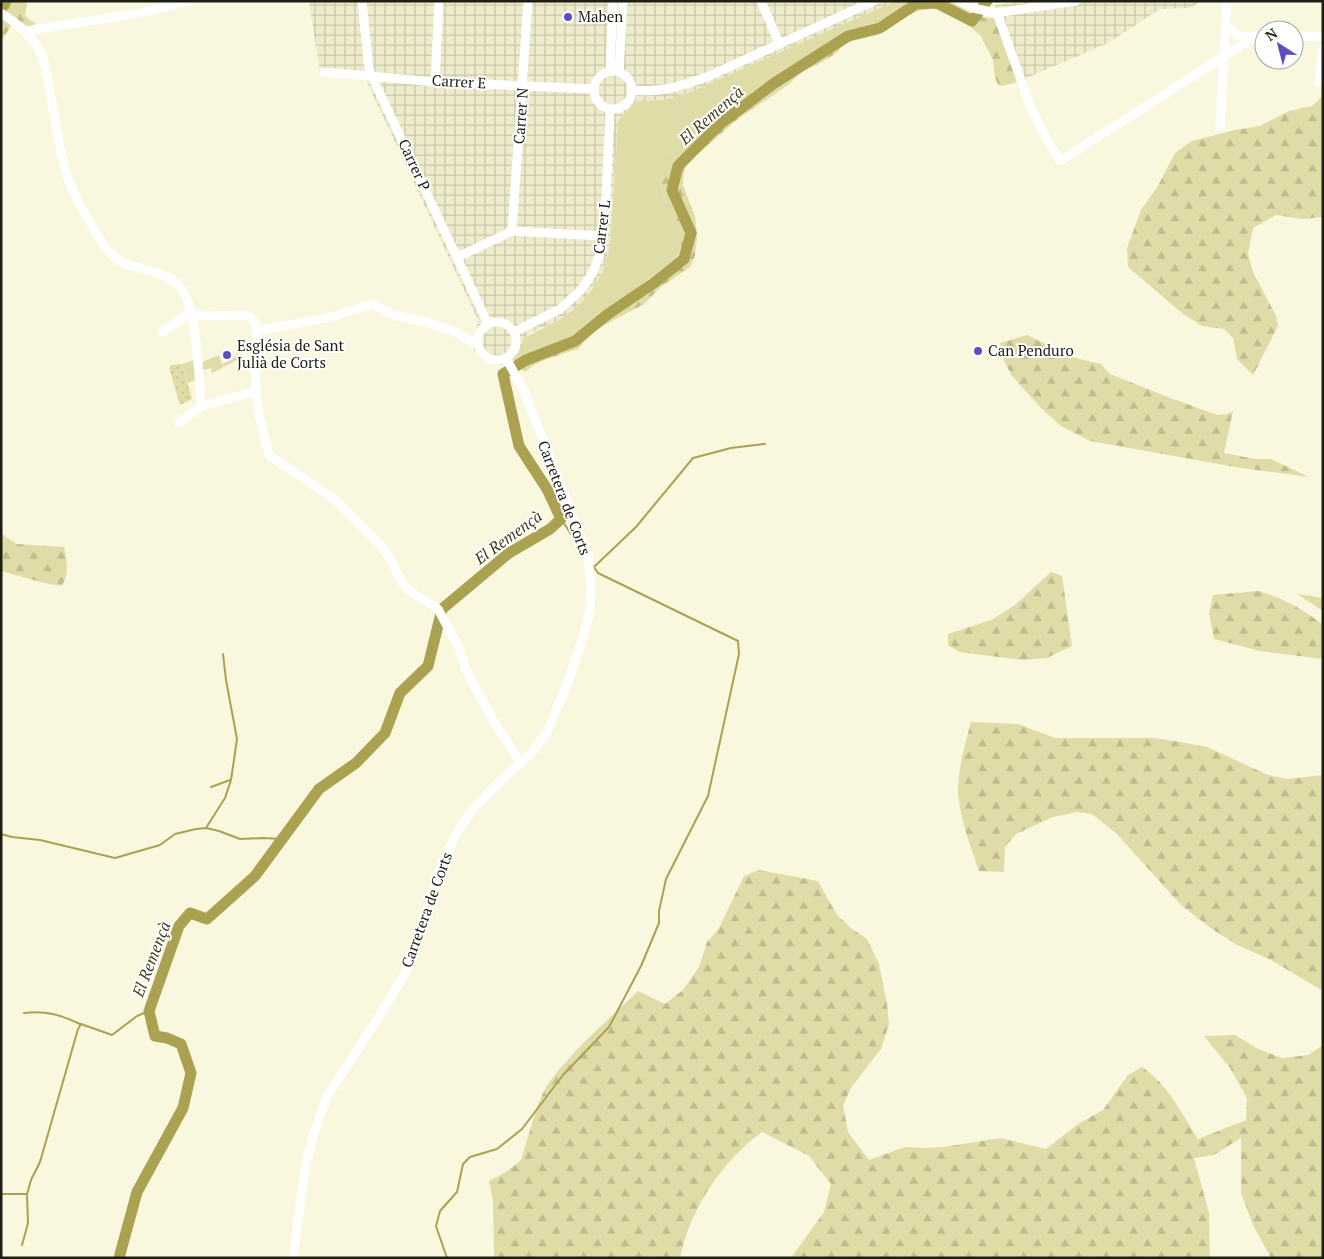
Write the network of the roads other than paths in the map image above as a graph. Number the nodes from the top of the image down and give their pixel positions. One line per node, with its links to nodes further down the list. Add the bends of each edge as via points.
1 (189, 1): 15 (street, via 140,13)
2 (362, 1): 28 (street, Carrer P)
3 (439, 1): 29 (street)
4 (528, 1): 31 (street, Carrer N)
5 (613, 1): 25 (street)
6 (623, 1): 27 (street)
7 (761, 1): 21 (street)
8 (874, 1): 21 (street)
9 (960, 1): 13 (street)
10 (1076, 1): 13 (street)
11 (1227, 1): 14 (street)
12 (1, 13): 16 (street)
13 (993, 13): 24 (street, via 1031,108 1060,161)
14 (1226, 26): 17 (street, via 1239,36); 24 (street)
15 (48, 28): 16 (street); 22 (street)
16 (23, 29): 22 (street)
17 (1254, 36)
18 (1304, 36): 19 (street)
19 (1323, 37)
20 (1254, 40): 24 (street)
21 (779, 43): 33 (street, via 682,86 655,91)
22 (38, 46): 39 (street, via 46,68 64,166 84,212 116,259 133,268 165,276 182,288)
23 (1323, 48): 30 (street)
24 (1224, 57): 35 (street)
25 (610, 71): 27 (street); 32 (street, via 600,76)
26 (324, 72): 28 (street, Carrer E)
27 (620, 72): 33 (street, via 628,78)
28 (372, 76): 29 (street, Carrer E); 38 (street, Carrer P)
29 (435, 82): 31 (street, Carrer E)
30 (1319, 82)
31 (523, 85): 32 (street, Carrer E); 36 (street, Carrer N)
32 (594, 89): 34 (street, via 597,102)
33 (632, 90): 34 (street, via 623,107)
34 (610, 110): 37 (street, Carrer L)
35 (1220, 126)
36 (512, 231): 37 (street); 38 (street)
37 (601, 236): 43 (street, Carrer L, via 600,253 593,272 581,290 560,308)
38 (458, 257): 40 (street, Carrer P)
39 (190, 313): 41 (street, via 249,316); 42 (street); 47 (street, via 198,359)
40 (488, 324): 43 (street, via 502,322); 44 (street, via 478,336)
41 (257, 331): 44 (street, via 331,317 372,304 394,315 455,332); 46 (street)
42 (162, 332)
43 (514, 332): 45 (street, via 515,346)
44 (478, 345): 45 (street, via 485,356 499,360)
45 (506, 358): 49 (street, Carretera de Corts, via 518,379 588,555 591,586 590,610 568,682 547,732)
46 (256, 391): 47 (street); 49 (street, via 269,455 334,499 383,548 402,583 438,609 460,650 466,670)
47 (201, 406): 48 (street)
48 (179, 423)
49 (521, 764): 50 (street, Carretera de Corts, via 470,813 454,838 438,873 408,966 327,1097 306,1163)
50 (293, 1258)

